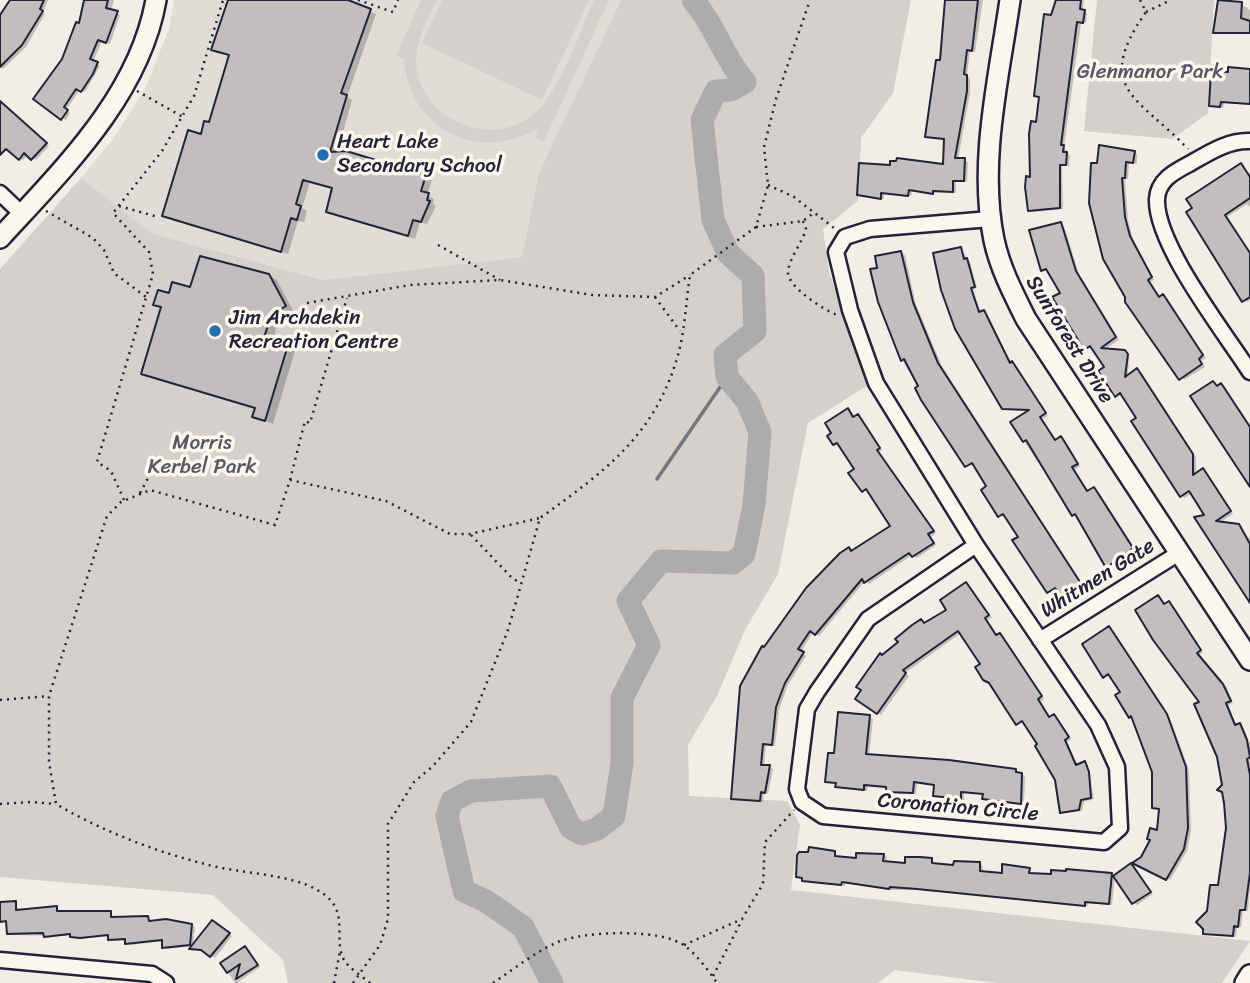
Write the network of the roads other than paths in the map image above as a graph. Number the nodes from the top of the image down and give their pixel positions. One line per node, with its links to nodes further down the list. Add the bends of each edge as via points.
1 (156, 0): 5 (street, via 151,27 107,114)
2 (1010, 0): 6 (street, Sunforest Drive, via 989,167)
3 (1250, 141): 8 (street, via 1235,140 1166,177 1157,198 1161,222 1177,260)
4 (0, 193): 5 (street)
5 (28, 207): 7 (street)
6 (990, 219): 9 (street, Coronation Circle, via 870,229 845,237 836,252 850,310 876,383); 10 (street, Sunforest Drive, via 1005,277 1026,319)
7 (0, 238)
8 (1250, 372)
9 (976, 545): 11 (street, Coronation Circle); 11 (street, Coronation Circle, via 868,620 849,643 807,709 797,789 802,802 822,816 1104,842 1120,828 1117,767 1098,726)
10 (1179, 553): 11 (street, Whitmen Gate); 12 (street, Sunforest Drive)
11 (1040, 640)
12 (1250, 660)
13 (0, 960): 15 (street, via 152,974)
14 (1250, 975): 16 (street)
15 (166, 983)
16 (1245, 983)

